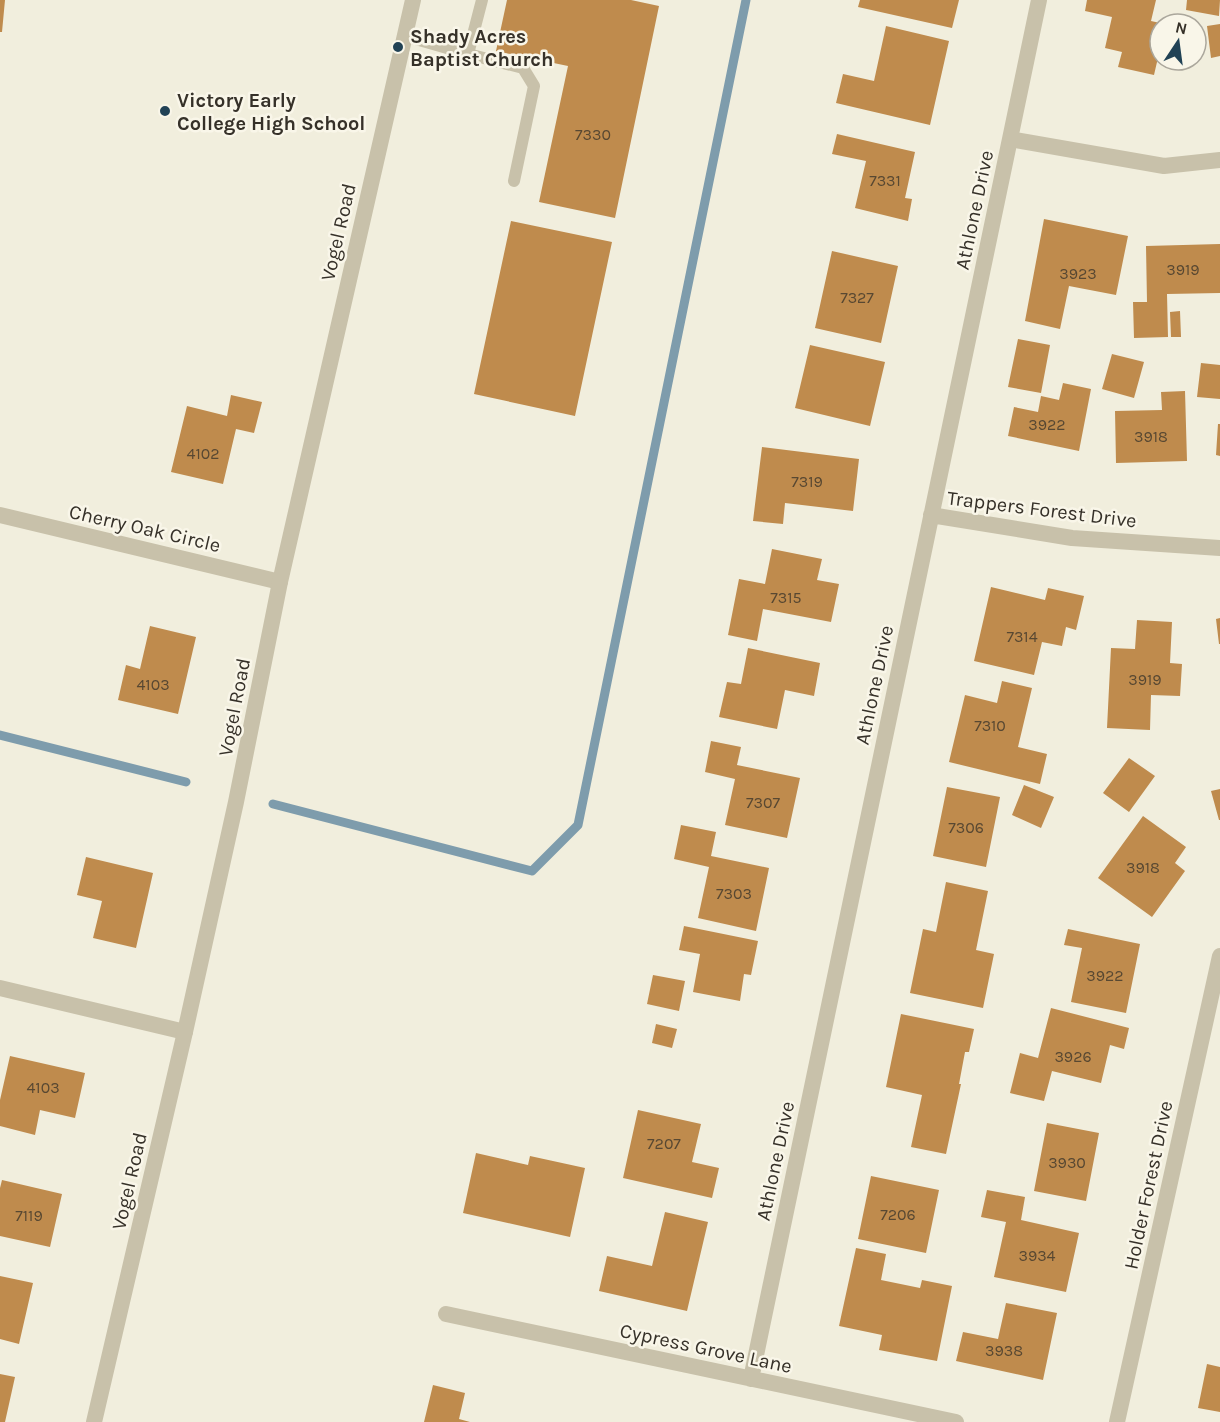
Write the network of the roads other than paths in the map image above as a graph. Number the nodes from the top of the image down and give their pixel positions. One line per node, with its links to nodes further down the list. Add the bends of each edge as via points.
1 (413, 0): 4 (street, Vogel Road)
2 (482, 0): 5 (lane)
3 (1039, 0): 6 (street, Athlone Drive)
4 (405, 36): 5 (lane); 12 (street, Vogel Road)
5 (468, 54): 8 (lane, via 523,68 534,86)
6 (1010, 139): 7 (street, via 1164,166); 10 (street, Athlone Drive)
7 (1220, 160)
8 (514, 181)
9 (0, 515): 12 (street, Cherry Oak Circle)
10 (931, 515): 11 (street, Trappers Forest Drive, via 1072,538); 17 (street, Athlone Drive)
11 (1220, 548)
12 (280, 582): 15 (street, Vogel Road)
13 (1220, 956): 20 (street, Holder Forest Drive)
14 (0, 988): 15 (street)
15 (185, 1032): 18 (street, Vogel Road)
16 (446, 1314): 17 (street, Cypress Grove Lane)
17 (751, 1379): 19 (street, Cypress Grove Lane)
18 (93, 1422)
19 (956, 1422)
20 (1117, 1422)

